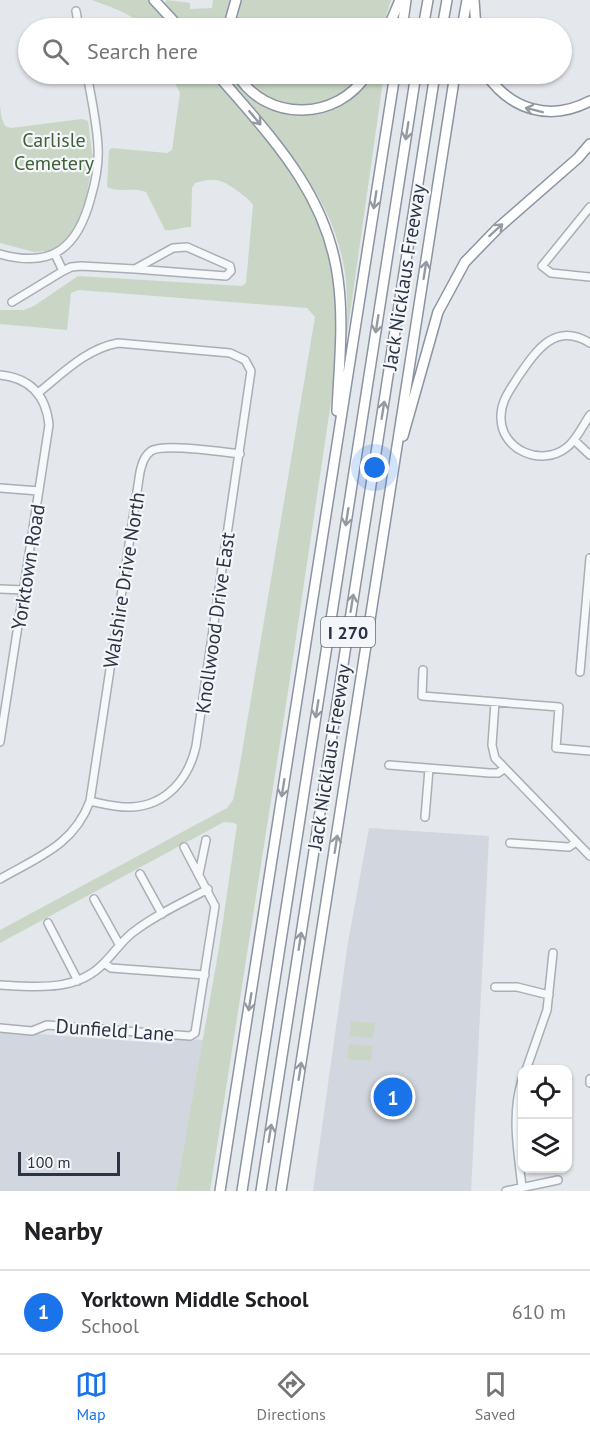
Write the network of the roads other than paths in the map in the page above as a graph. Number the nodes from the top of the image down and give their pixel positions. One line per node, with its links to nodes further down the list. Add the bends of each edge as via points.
1 (154, 0): 11 (highway)
2 (236, 0): 12 (highway)
3 (400, 0): 13 (highway)
4 (406, 0): 14 (highway)
5 (428, 0): 15 (highway)
6 (447, 0): 16 (highway)
7 (467, 0): 17 (highway)
8 (474, 0): 18 (highway)
9 (76, 11): 10 (street)
10 (77, 18)
11 (171, 18)
12 (231, 18)
13 (392, 18)
14 (403, 18)
15 (425, 18)
16 (444, 18)
17 (464, 18)
18 (475, 18)
19 (89, 84): 32 (street, via 98,144 96,178 82,225 70,243)
20 (225, 84): 42 (highway, one-way to 42, via 286,156 308,189 328,231 338,279 341,330)
21 (246, 84): 22 (highway, via 272,105 305,111 330,106)
22 (359, 84)
23 (393, 84): 42 (highway, one-way to 42)
24 (414, 84): 89 (highway, Jack Nicklaus Freeway / I 270, one-way to 89)
25 (433, 84): 90 (highway, Jack Nicklaus Freeway / I 270, one-way to 25)
26 (453, 84): 43 (highway, one-way to 26)
27 (495, 84): 28 (highway, one-way to 27, via 561,112 532,110 506,97)
28 (590, 101)
29 (590, 144): 43 (highway, one-way to 29, via 405,433 438,312 465,262)
30 (590, 207): 35 (street, via 542,266 550,273)
31 (0, 254): 32 (street, via 28,258)
32 (54, 254): 34 (street)
33 (135, 269): 33 (street, via 180,246 231,271 226,276); 34 (street, via 81,266)
34 (63, 271): 36 (street)
35 (590, 277)
36 (12, 302)
37 (590, 343): 41 (street, via 569,336 546,342 505,398 502,409 506,436 528,454 558,453)
38 (0, 375): 39 (street, via 25,381)
39 (38, 393): 44 (street, Knollwood Drive East, via 89,353 118,343 241,356 249,364 251,379); 47 (street, Yorktown Road, via 49,425)
40 (590, 415): 41 (street)
41 (574, 440): 45 (street)
42 (336, 449): 88 (highway, one-way to 88)
43 (396, 452): 91 (highway, one-way to 43)
44 (240, 454): 60 (street, Knollwood Drive East, via 190,766 172,790 143,805 116,806); 60 (street, Walshire Drive North, via 164,447 154,449 144,459)
45 (590, 455)
46 (0, 488): 47 (street)
47 (39, 491): 50 (street, Yorktown Road)
48 (590, 558): 51 (street)
49 (0, 588): 50 (street)
50 (24, 590): 55 (street, Yorktown Road)
51 (587, 631): 53 (street)
52 (423, 670): 54 (street, via 422,696)
53 (580, 672)
54 (495, 702): 56 (street, via 559,707 556,748); 59 (street, via 492,752)
55 (0, 742)
56 (590, 751)
57 (389, 765): 58 (street)
58 (429, 769): 59 (street, via 490,773); 61 (street)
59 (504, 770): 63 (street)
60 (90, 801): 70 (street, via 81,822 67,839)
61 (425, 818)
62 (206, 840): 69 (street)
63 (576, 842): 64 (street, via 569,847); 66 (street)
64 (510, 843)
65 (184, 847): 69 (street)
66 (587, 847): 67 (street)
67 (590, 856)
68 (140, 874): 73 (street)
69 (199, 874): 71 (street)
70 (0, 879)
71 (208, 889): 73 (street); 78 (street, via 215,906)
72 (94, 898): 75 (street)
73 (162, 914): 75 (street)
74 (48, 923): 79 (street)
75 (119, 944): 77 (street)
76 (553, 954): 82 (street)
77 (104, 963): 78 (street, via 111,968); 79 (street)
78 (205, 975): 83 (street, Dunfield Lane, via 195,1033 190,1036 47,1025 32,1031)
79 (78, 981): 80 (street, via 49,986)
80 (0, 985)
81 (495, 987): 82 (street, via 517,987)
82 (549, 995): 84 (street)
83 (0, 1028)
84 (528, 1065)
85 (518, 1095): 87 (street, via 516,1134)
86 (558, 1180): 87 (street)
87 (522, 1187): 92 (street)
88 (220, 1191)
89 (242, 1191)
90 (261, 1191)
91 (281, 1191)
92 (506, 1191)

